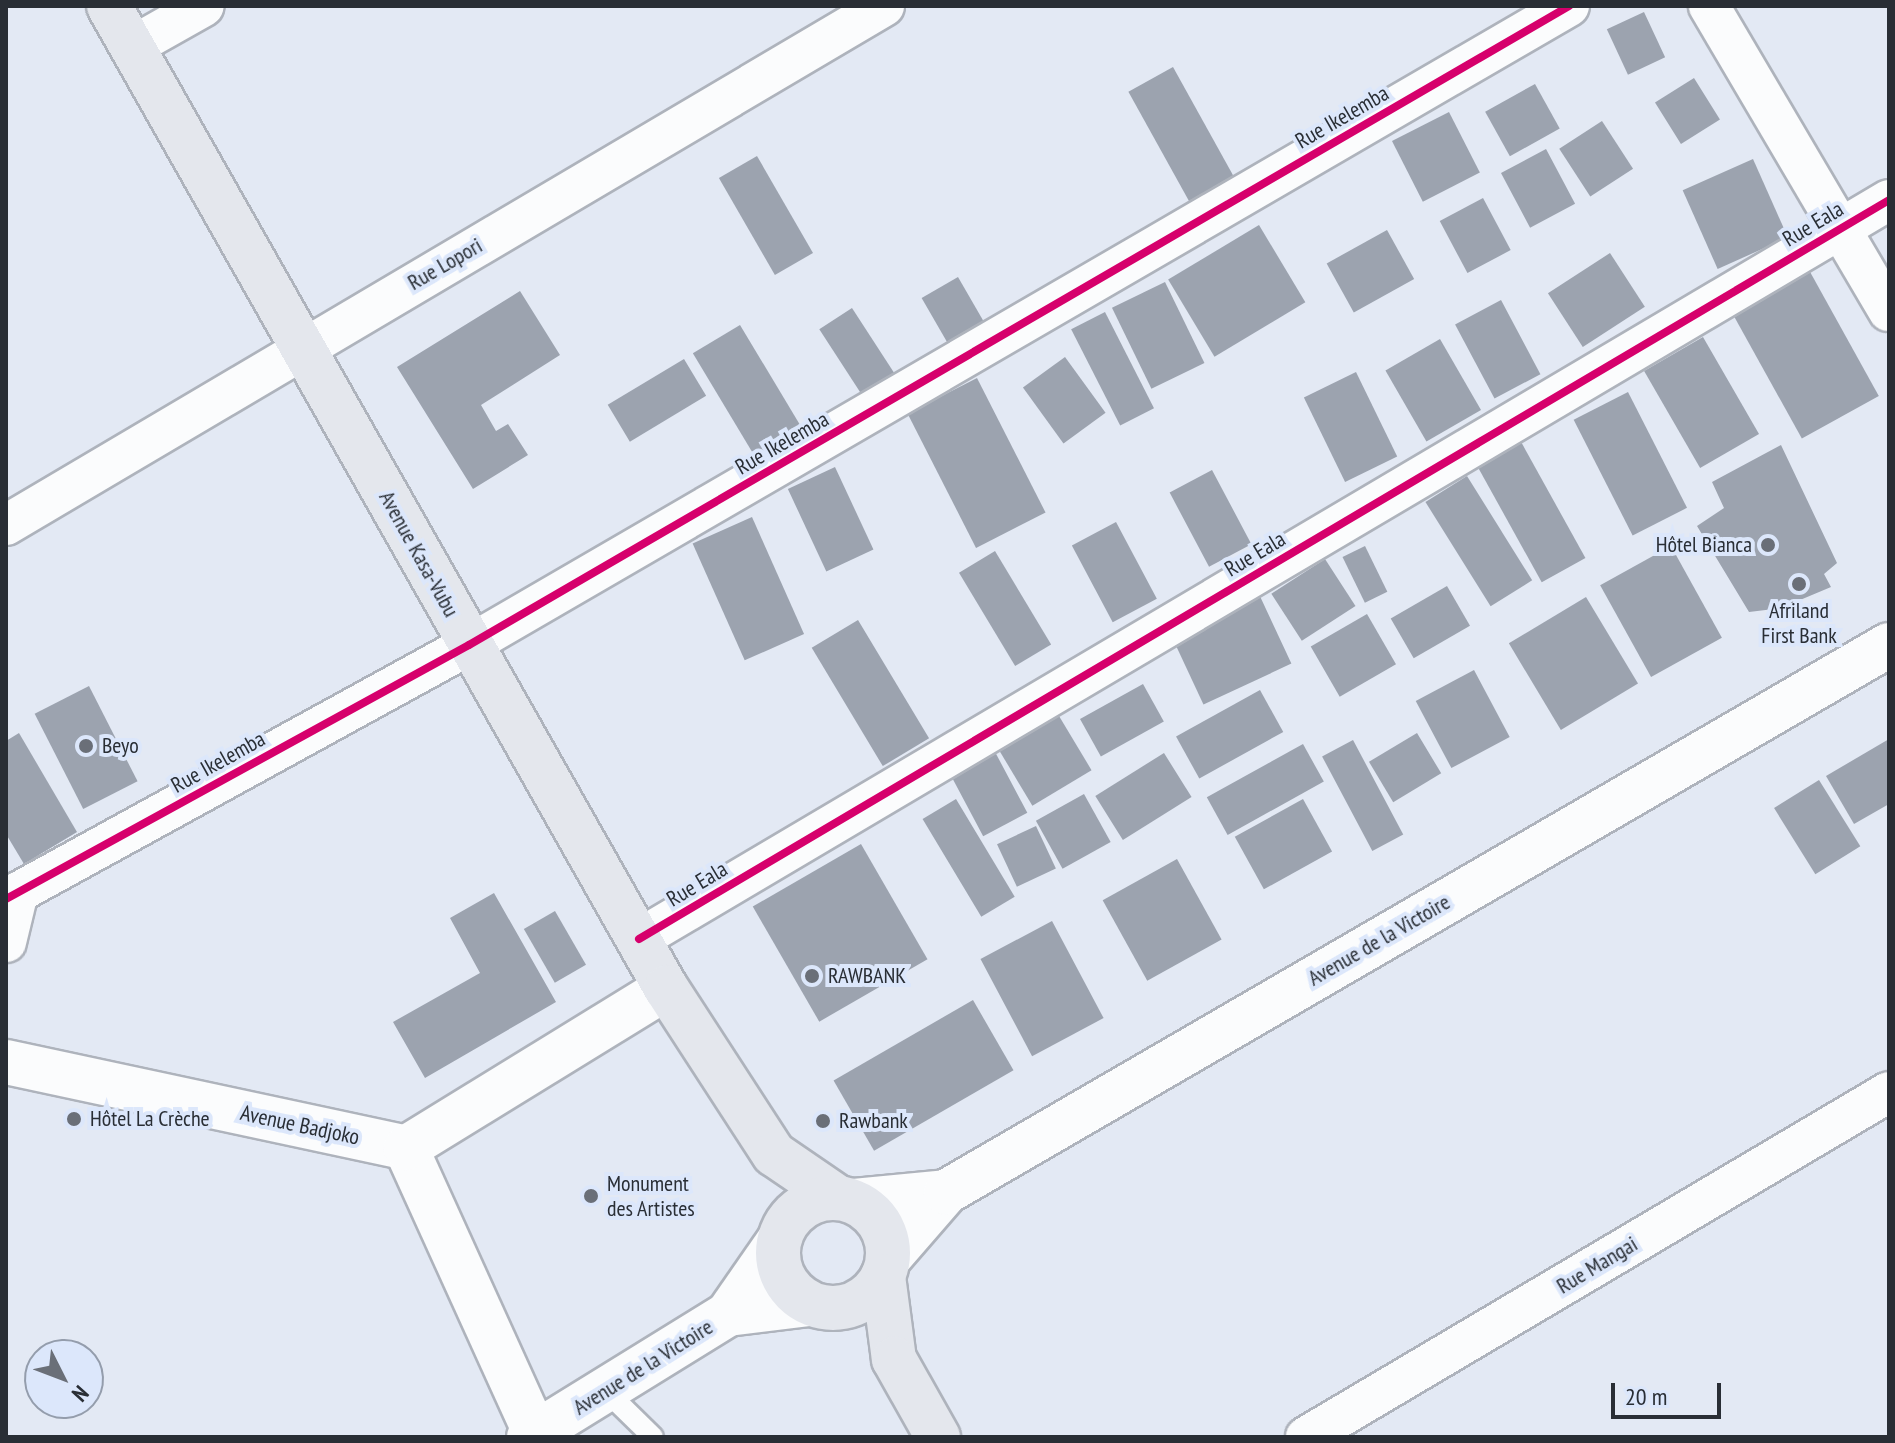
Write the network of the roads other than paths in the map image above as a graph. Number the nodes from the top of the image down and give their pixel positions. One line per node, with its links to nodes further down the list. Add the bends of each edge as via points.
1 (109, 6): 6 (main road, Avenue Kasa-Vubu)
2 (204, 6): 6 (street)
3 (884, 6): 10 (street, Rue Lopori)
4 (1569, 6): 12 (street, Rue Ikelemba)
5 (1709, 6): 8 (street)
6 (133, 46): 10 (main road, Avenue Kasa-Vubu)
7 (1889, 200): 8 (street, Rue Eala)
8 (1842, 228): 9 (street); 15 (street, Rue Eala)
9 (1889, 311)
10 (305, 346): 11 (street, Rue Lopori); 12 (main road, Avenue Kasa-Vubu)
11 (6, 525)
12 (469, 645): 14 (street, Rue Ikelemba); 15 (main road, Avenue Kasa-Vubu)
13 (1889, 645): 22 (main road, Avenue de la Victoire)
14 (12, 895): 16 (street)
15 (639, 939): 17 (main road, Avenue Kasa-Vubu)
16 (6, 942)
17 (666, 988): 20 (main road); 21 (main road, Avenue Kasa-Vubu)
18 (6, 1062): 20 (main road, Avenue Badjoko)
19 (1889, 1092): 33 (street, Rue Mangai)
20 (406, 1148): 30 (main road)
21 (774, 1154): 23 (main road, Avenue Kasa-Vubu); 24 (main road)
22 (946, 1192): 23 (main road); 25 (main road, Avenue de la Victoire)
23 (846, 1199): 24 (main road, via 819,1198); 25 (main road, via 881,1224)
24 (784, 1230): 26 (main road, via 778,1267 790,1289); 27 (main road)
25 (886, 1267): 26 (main road, via 873,1291); 28 (main road)
26 (825, 1306): 27 (main road, Avenue de la Victoire); 28 (main road)
27 (728, 1314): 29 (main road, Avenue de la Victoire)
28 (894, 1359): 32 (main road)
29 (605, 1390): 30 (main road, Avenue de la Victoire); 31 (lane)
30 (534, 1436)
31 (653, 1437)
32 (938, 1437)
33 (1306, 1437)

